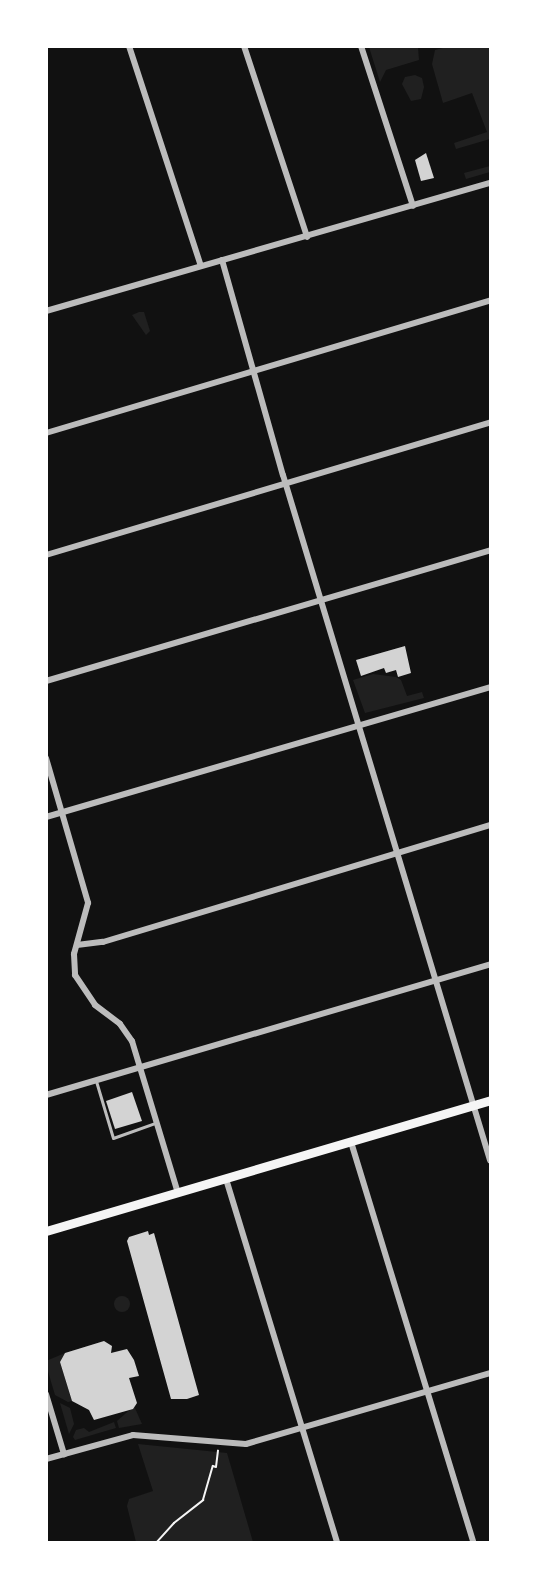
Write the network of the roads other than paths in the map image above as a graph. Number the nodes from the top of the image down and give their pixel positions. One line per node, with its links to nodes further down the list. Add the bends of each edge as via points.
1 (129, 46): 8 (street)
2 (244, 46): 6 (street)
3 (361, 46): 5 (street)
4 (490, 183): 5 (street)
5 (412, 206): 6 (street)
6 (307, 237): 7 (street)
7 (222, 260): 8 (street); 11 (street)
8 (201, 266): 10 (street)
9 (490, 302): 11 (street)
10 (47, 310)
11 (255, 372): 13 (street); 14 (street)
12 (490, 423): 14 (street)
13 (46, 433)
14 (285, 484): 16 (street); 17 (street)
15 (490, 550): 17 (street)
16 (46, 555)
17 (321, 600): 18 (street); 20 (street)
18 (46, 681)
19 (490, 687): 20 (street)
20 (359, 726): 22 (street); 25 (street)
21 (46, 758): 22 (street)
22 (62, 812): 23 (street); 26 (street, via 88,903)
23 (46, 817)
24 (490, 825): 25 (street)
25 (397, 853): 26 (street, via 103,942); 28 (street)
26 (77, 945): 29 (street, via 74,966 79,987 128,1033)
27 (490, 964): 28 (street)
28 (435, 980): 29 (street); 33 (street)
29 (140, 1067): 30 (street); 34 (street)
30 (95, 1080): 31 (street); 34 (lane, via 113,1138)
31 (46, 1095)
32 (490, 1100): 33 (main road)
33 (474, 1105): 35 (main road); 36 (street)
34 (157, 1122): 38 (street)
35 (351, 1142): 37 (main road); 41 (street)
36 (490, 1160)
37 (226, 1179): 38 (main road); 43 (street)
38 (178, 1192): 39 (main road)
39 (46, 1231)
40 (490, 1373): 41 (street)
41 (427, 1392): 43 (street); 47 (street)
42 (46, 1394): 44 (street)
43 (302, 1427): 44 (street, via 239,1445 133,1435); 46 (street)
44 (64, 1454): 45 (street)
45 (46, 1459)
46 (337, 1542)
47 (473, 1542)

